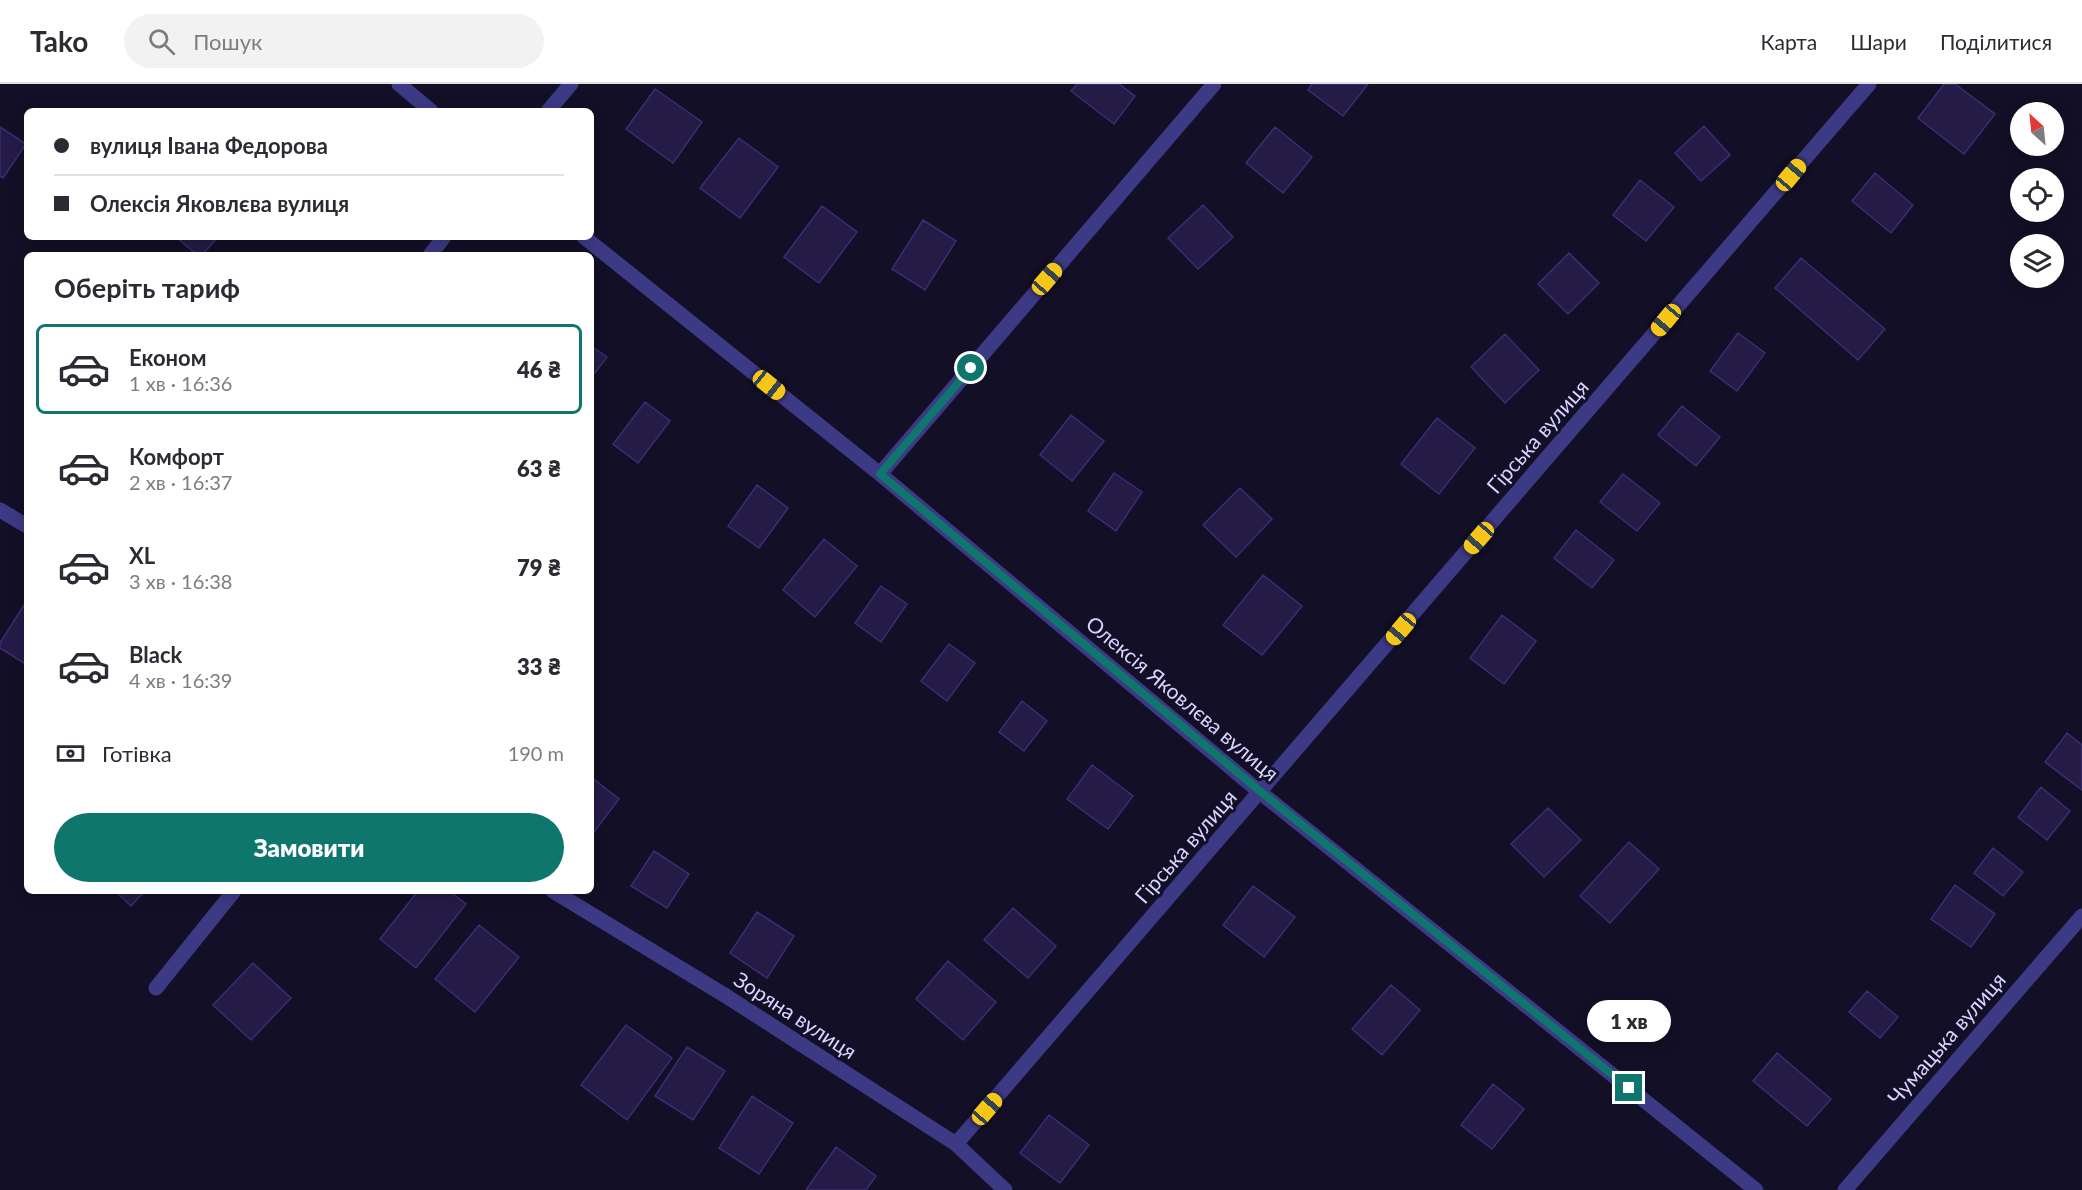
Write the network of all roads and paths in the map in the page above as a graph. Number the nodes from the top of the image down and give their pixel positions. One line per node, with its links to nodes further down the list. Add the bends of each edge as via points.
1 (399, 84): 5 (street)
2 (571, 84): 6 (street)
3 (1214, 84): 10 (street)
4 (1869, 84): 13 (street, Гірська вулиця)
5 (427, 108)
6 (551, 108)
7 (442, 240): 9 (street)
8 (588, 240): 10 (street, Олексія Яковлєва вулиця)
9 (432, 252)
10 (880, 474): 13 (street, Олексія Яковлєва вулиця)
11 (0, 510): 12 (street)
12 (24, 524)
13 (1261, 792): 18 (street, Гірська вулиця); 20 (street, Олексія Яковлєва вулиця)
14 (232, 894): 17 (street)
15 (558, 894): 18 (street, Зоряна вулиця)
16 (2082, 916): 21 (street, Чумацька вулиця)
17 (156, 988)
18 (957, 1144): 19 (street, Зоряна вулиця)
19 (1005, 1190)
20 (1756, 1190)
21 (1845, 1190)

